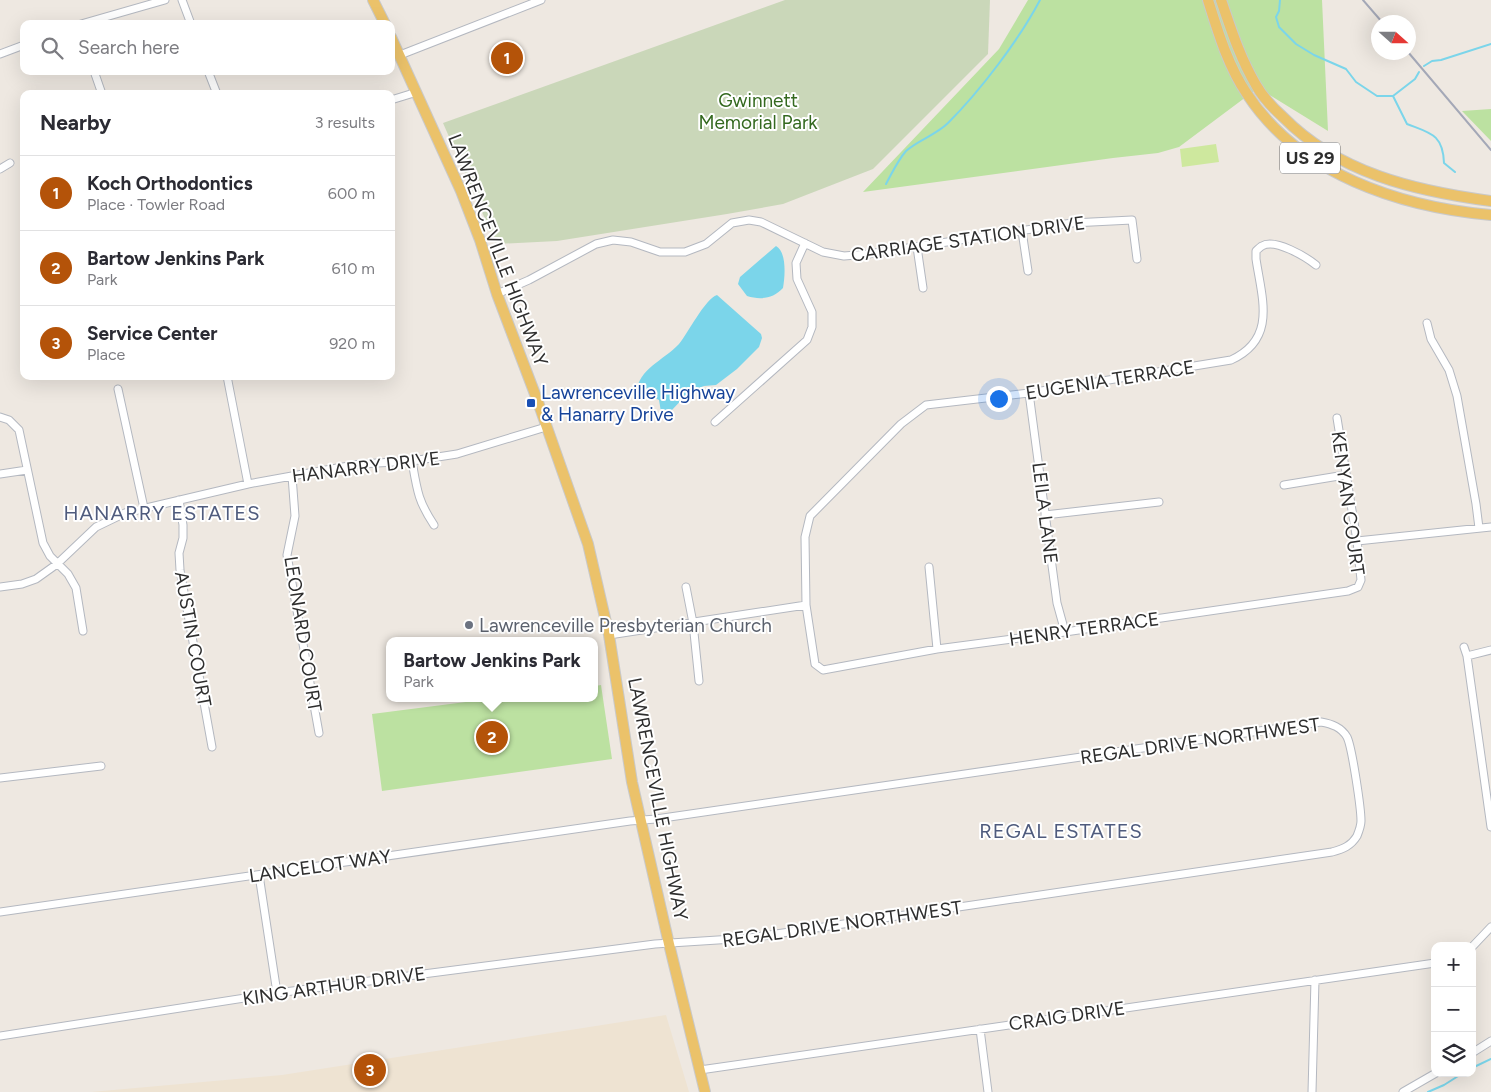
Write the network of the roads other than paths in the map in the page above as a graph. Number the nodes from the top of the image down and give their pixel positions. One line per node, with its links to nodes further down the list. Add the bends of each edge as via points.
1 (165, 0): 7 (street)
2 (182, 0): 8 (street)
3 (373, 0): 9 (main road)
4 (541, 0): 13 (street)
5 (1208, 0): 23 (main road, US 29, via 1220,39 1247,95 1279,133 1307,156 1381,192 1449,210)
6 (1221, 0): 22 (main road, US 29, via 1256,86 1276,111 1313,144 1390,181 1444,195)
7 (95, 20)
8 (190, 20)
9 (382, 20)
10 (395, 45): 13 (main road, LAWRENCEVILLE HIGHWAY)
11 (20, 46): 12 (street)
12 (0, 54)
13 (400, 54): 18 (main road, LAWRENCEVILLE HIGHWAY)
14 (95, 75): 16 (street)
15 (210, 75): 17 (street)
16 (101, 90)
17 (215, 90)
18 (417, 92): 19 (street); 31 (main road, LAWRENCEVILLE HIGHWAY, via 461,192)
19 (395, 99)
20 (10, 162): 21 (street)
21 (0, 169)
22 (1491, 201)
23 (1491, 215)
24 (1022, 230): 26 (street, CARRIAGE STATION DRIVE); 27 (street, CARRIAGE STATION DRIVE, via 1132,220); 29 (street)
25 (805, 243): 26 (street, CARRIAGE STATION DRIVE, via 823,252 844,256); 31 (street, CARRIAGE STATION DRIVE, via 761,222 749,220 732,223 706,244 686,252 660,252 613,240 596,244); 38 (street, via 796,263 797,279 812,312 812,327 807,340)
26 (917, 247): 30 (street)
27 (1137, 258)
28 (1316, 264): 35 (street, EUGENIA TERRACE, via 1270,243 1256,251 1264,320 1253,344 1240,356 1195,367)
29 (1028, 271)
30 (924, 288)
31 (497, 294): 39 (main road, LAWRENCEVILLE HIGHWAY)
32 (1428, 323): 53 (street, via 1431,339 1449,370 1457,396)
33 (227, 380): 45 (street)
34 (118, 389): 49 (street)
35 (1029, 393): 50 (street, LEILA LANE); 60 (street, EUGENIA TERRACE, via 926,405 901,424 810,516 805,537)
36 (0, 417): 41 (street, via 9,420 19,430)
37 (1337, 418): 43 (street, KENYAN COURT)
38 (715, 422)
39 (546, 427): 40 (street, HANARRY DRIVE, via 457,454); 64 (main road, LAWRENCEVILLE HIGHWAY, via 588,544)
40 (412, 461): 44 (street, HANARRY DRIVE, via 360,464); 51 (street, via 417,492)
41 (27, 470): 42 (street); 55 (street, via 42,543)
42 (0, 474)
43 (1345, 475): 46 (street); 54 (street, KENYAN COURT)
44 (292, 476): 45 (street, HANARRY DRIVE); 71 (street, LEONARD COURT, via 295,516 287,555)
45 (248, 484): 47 (street, HANARRY DRIVE)
46 (1284, 485)
47 (179, 500): 49 (street, HANARRY DRIVE); 72 (street, AUSTIN COURT, via 183,524 180,570)
48 (1159, 502): 50 (street)
49 (144, 508): 55 (street, HANARRY DRIVE, via 109,519)
50 (1045, 515): 63 (street, LEILA LANE, via 1057,603)
51 (434, 525)
52 (1491, 527): 53 (street)
53 (1479, 528): 54 (street)
54 (1357, 541): 59 (street, KENYAN COURT, via 1361,580 1358,587 1348,592)
55 (57, 564): 57 (street, HANARRY DRIVE, via 36,579); 62 (street, via 76,588)
56 (929, 567): 66 (street)
57 (0, 587)
58 (686, 587): 61 (street)
59 (1328, 594): 63 (street, HENRY TERRACE)
60 (806, 605): 61 (street); 69 (street, EUGENIA TERRACE, via 815,664 823,670)
61 (693, 623): 64 (street); 70 (street)
62 (83, 631)
63 (1065, 632): 66 (street, HENRY TERRACE)
64 (609, 635): 75 (main road, LAWRENCEVILLE HIGHWAY)
65 (1464, 647): 68 (street)
66 (937, 649): 69 (street, HENRY TERRACE)
67 (1491, 650): 68 (street)
68 (1467, 656): 76 (street)
69 (841, 667)
70 (699, 681)
71 (319, 733)
72 (212, 747)
73 (101, 766): 74 (street)
74 (0, 778)
75 (640, 820): 77 (street, LANCELOT WAY); 81 (main road, LAWRENCEVILLE HIGHWAY); 81 (street, REGAL DRIVE NORTHWEST, via 1321,722 1334,725 1349,744 1361,821 1358,835 1341,850 749,938)
76 (1491, 827)
77 (259, 875): 78 (street, LANCELOT WAY); 84 (street)
78 (0, 912)
79 (1491, 927): 80 (street)
80 (1476, 943)
81 (669, 944): 84 (street, KING ARTHUR DRIVE); 89 (main road, LAWRENCEVILLE HIGHWAY)
82 (1431, 964): 83 (street, CRAIG DRIVE)
83 (1315, 980): 85 (street, CRAIG DRIVE); 93 (street)
84 (277, 993): 86 (street, KING ARTHUR DRIVE)
85 (980, 1029): 89 (street, CRAIG DRIVE); 92 (street)
86 (0, 1036)
87 (1491, 1041): 88 (street)
88 (1476, 1050)
89 (700, 1070): 91 (main road, LAWRENCEVILLE HIGHWAY)
90 (1431, 1076): 94 (street)
91 (705, 1092)
92 (988, 1092)
93 (1312, 1092)
94 (1403, 1092)

